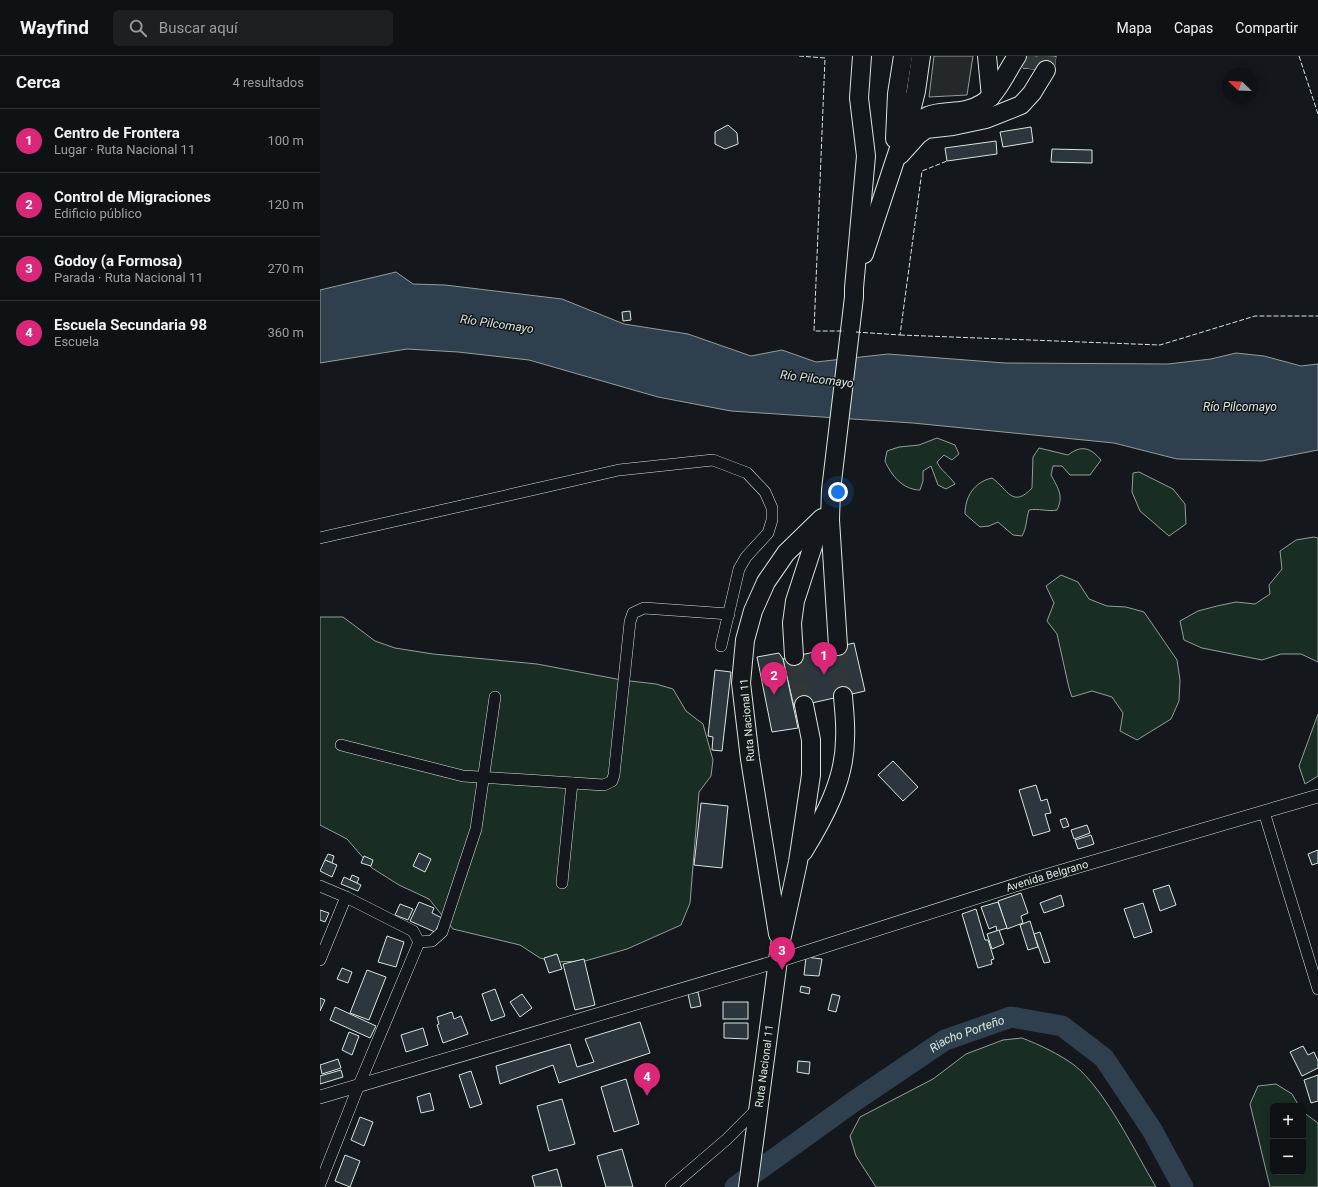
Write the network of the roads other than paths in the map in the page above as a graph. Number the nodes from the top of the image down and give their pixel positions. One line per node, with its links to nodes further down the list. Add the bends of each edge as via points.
1 (862, 56): 12 (highway, via 859,98 866,156)
2 (903, 56): 11 (highway, via 897,94)
3 (921, 56): 11 (highway, via 916,91)
4 (987, 56): 10 (highway)
5 (994, 56): 10 (highway)
6 (1001, 56): 10 (highway)
7 (1009, 56): 10 (highway)
8 (1016, 56): 10 (highway)
9 (1039, 70): 11 (highway, via 1032,93 1021,105 986,119 926,129)
10 (990, 97): 11 (highway, via 972,108 955,113 934,113 922,118 915,124)
11 (894, 162): 12 (highway)
12 (854, 288): 13 (highway, Ruta Nacional 11)
13 (831, 490): 14 (highway, Ruta Nacional 11); 18 (highway, Ruta Nacional 11, via 830,520)
14 (822, 518): 19 (highway, Ruta Nacional 11, via 795,601 792,623); 33 (highway, Ruta Nacional 11, via 786,553 766,582 753,611 745,640 741,683)
15 (320, 538): 16 (street, via 619,470 713,460 747,473 765,492 772,508 768,533 746,557 739,569)
16 (729, 614): 17 (street); 25 (street, via 644,608 633,613 612,781 604,785)
17 (721, 646)
18 (838, 646)
19 (794, 656)
20 (843, 696): 28 (highway, Ruta Nacional 11, via 846,740 840,776 819,825)
21 (495, 697): 24 (street)
22 (804, 705): 28 (highway, Ruta Nacional 11, via 811,740 811,775)
23 (341, 745): 24 (street, via 463,776)
24 (483, 778): 25 (street); 32 (street, via 476,829 442,932 432,941)
25 (572, 783): 29 (street)
26 (1318, 796): 27 (street, Avenida Belgrano)
27 (1264, 812): 33 (street, Avenida Belgrano); 35 (street)
28 (798, 862): 33 (highway, Ruta Nacional 11)
29 (562, 883)
30 (320, 886): 31 (street)
31 (346, 897): 32 (street, via 413,931); 34 (street)
32 (419, 942): 36 (street)
33 (779, 953): 36 (street, Avenida Belgrano); 38 (highway, Ruta Nacional 11)
34 (320, 960)
35 (1318, 989)
36 (359, 1085): 37 (street, Avenida Belgrano); 39 (street)
37 (320, 1097)
38 (757, 1116): 40 (street); 41 (highway, Ruta Nacional 11)
39 (320, 1184)
40 (671, 1187)
41 (748, 1187)

